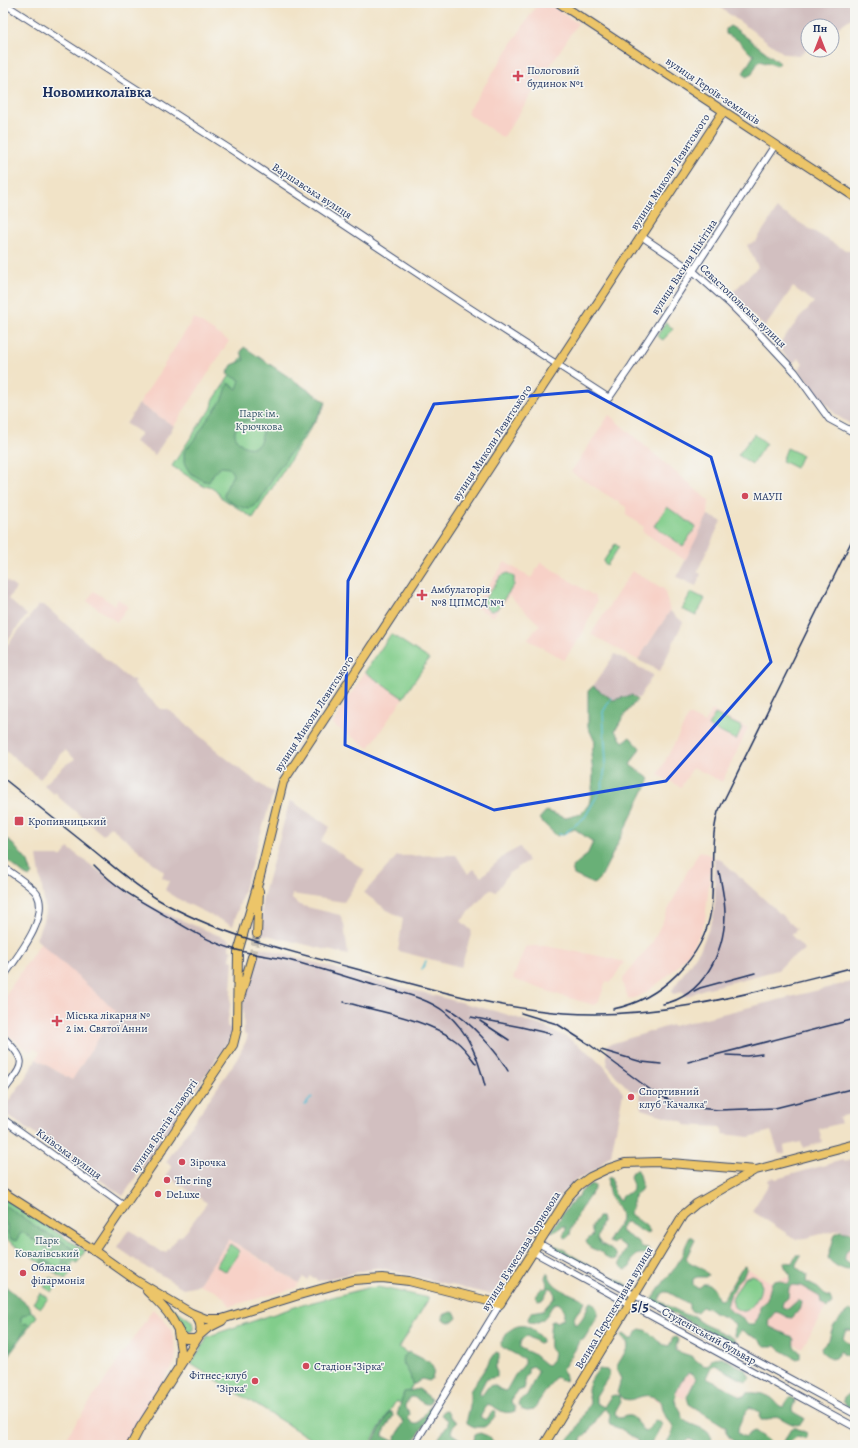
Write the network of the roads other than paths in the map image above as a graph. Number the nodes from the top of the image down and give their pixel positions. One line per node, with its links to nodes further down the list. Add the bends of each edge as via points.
1 (3, 3): 8 (street, Варшавська вулиця)
2 (559, 3): 3 (main road, вулиця Героїв-земляків)
3 (723, 112): 4 (main road, вулиця Героїв-земляків); 6 (main road, вулиця Миколи Левитського)
4 (775, 145): 5 (main road, вулиця Героїв-земляків); 7 (street, вулиця Василя Нікітіна)
5 (855, 197)
6 (641, 236): 7 (street, Севастопольська вулиця); 8 (main road, вулиця Миколи Левитського)
7 (693, 271): 9 (street, вулиця Василя Нікітіна); 10 (street, Севастопольська вулиця, via 755,329 795,372 829,419)
8 (557, 364): 9 (street, Варшавська вулиця); 11 (main road, вулиця Миколи Левитського)
9 (609, 398)
10 (855, 433)
11 (281, 787): 13 (main road, вулиця Братів Ельворті)
12 (3, 867): 16 (street, via 33,890 38,896 40,908 37,923)
13 (259, 880): 14 (main road, вулиця Братів Ельворті); 17 (main road, вулиця Братів Ельворті, via 238,952)
14 (257, 934)
15 (252, 956): 17 (main road, вулиця Братів Ельворті)
16 (3, 977)
17 (237, 1008): 24 (main road, вулиця Братів Ельворті, via 233,1045)
18 (3, 1038): 19 (street, via 17,1051 21,1061 20,1068)
19 (3, 1092)
20 (3, 1119): 24 (street, Київська вулиця)
21 (855, 1144): 22 (main road)
22 (756, 1170): 25 (main road, вулиця Вʼячеслава Чорновола, via 658,1162 616,1165 590,1177 573,1191); 29 (main road, Велика Перспективна вулиця, via 686,1212)
23 (3, 1192): 26 (main road)
24 (124, 1206): 26 (main road, вулиця Братів Ельворті)
25 (538, 1243): 27 (main road, вулиця Вʼячеслава Чорновола); 29 (street, Студентський бульвар)
26 (94, 1251): 28 (main road)
27 (532, 1251): 30 (main road, вулиця Вʼячеслава Чорновола); 31 (street, Студентський бульвар)
28 (137, 1281): 32 (main road); 34 (main road, via 159,1302)
29 (634, 1295): 31 (main road, Велика Перспективна вулиця); 37 (street, Студентський бульвар)
30 (500, 1304): 33 (main road, via 409,1281 382,1278 353,1280); 40 (street, вулиця Вʼячеслава Чорновола)
31 (629, 1304): 38 (street, Студентський бульвар); 41 (main road, Велика Перспективна вулиця)
32 (191, 1313): 33 (main road, via 215,1320); 35 (main road, via 200,1323)
33 (237, 1314): 35 (main road, via 208,1328)
34 (178, 1329): 35 (main road, via 186,1339 195,1339); 36 (main road, via 181,1351)
35 (199, 1336): 36 (main road)
36 (179, 1367): 39 (main road)
37 (855, 1414)
38 (855, 1427)
39 (131, 1445)
40 (414, 1445)
41 (544, 1445)

